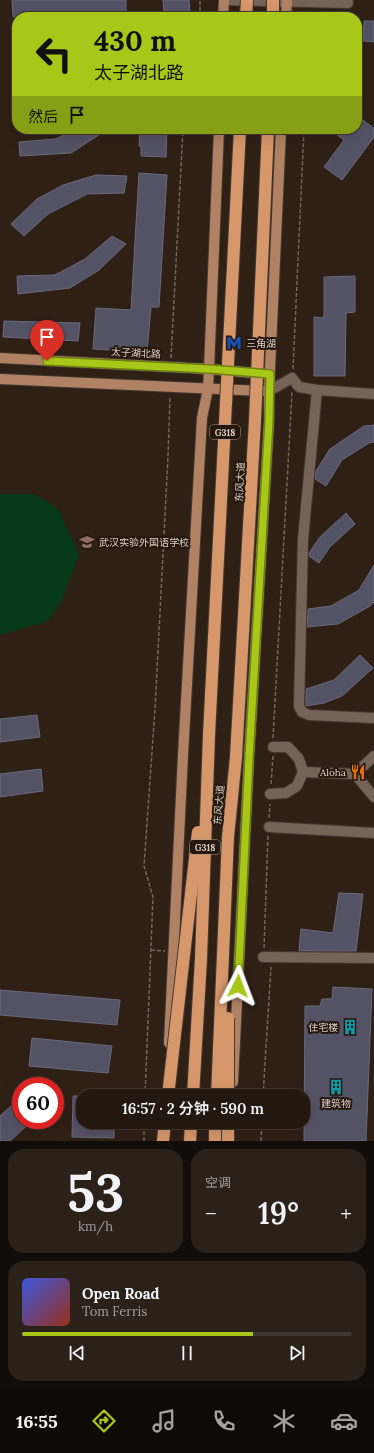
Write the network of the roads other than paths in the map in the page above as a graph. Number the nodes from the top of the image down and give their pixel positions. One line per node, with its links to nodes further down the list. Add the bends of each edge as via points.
1 (224, 0): 4 (street); 6 (main road)
2 (247, 0): 7 (highway, bridge)
3 (273, 0): 8 (highway, bridge)
4 (286, 1): 5 (street); 9 (main road)
5 (348, 3)
6 (223, 12)
7 (246, 12)
8 (273, 12)
9 (286, 12)
10 (219, 134): 15 (main road)
11 (240, 134): 23 (highway, 东风大道 / G318, bridge)
12 (268, 134): 32 (highway, 东风大道 / G318, bridge, via 255,428 236,757)
13 (281, 134): 16 (main road)
14 (0, 358): 15 (main road, 太子湖北路)
15 (209, 369): 16 (main road, 太子湖北路); 18 (main road)
16 (270, 374): 20 (main road)
17 (0, 379): 18 (main road)
18 (208, 389): 20 (main road); 35 (main road, via 202,426)
19 (317, 390): 20 (street, via 299,387 292,378); 21 (street); 22 (street, via 303,538 299,706 302,712 309,715)
20 (269, 391): 40 (main road)
21 (374, 394)
22 (374, 718)
23 (209, 735): 36 (highway, bridge); 37 (highway, G318, bridge)
24 (273, 747): 26 (street, via 288,747 299,759)
25 (374, 756): 27 (street)
26 (303, 772): 27 (street); 28 (street, via 297,786 292,790)
27 (355, 774): 29 (street)
28 (270, 794)
29 (374, 796)
30 (269, 827): 31 (street)
31 (374, 833)
32 (228, 837): 38 (highway, G318, bridge); 39 (highway, bridge)
33 (268, 957): 34 (street)
34 (374, 958)
35 (167, 1089)
36 (168, 1089)
37 (193, 1089)
38 (217, 1089)
39 (228, 1089)
40 (233, 1089)
41 (164, 1129): 46 (highway)
42 (191, 1129): 47 (highway)
43 (216, 1129): 48 (highway)
44 (228, 1129): 49 (highway)
45 (230, 1129): 49 (main road)
46 (163, 1141)
47 (190, 1141)
48 (215, 1141)
49 (229, 1141)

